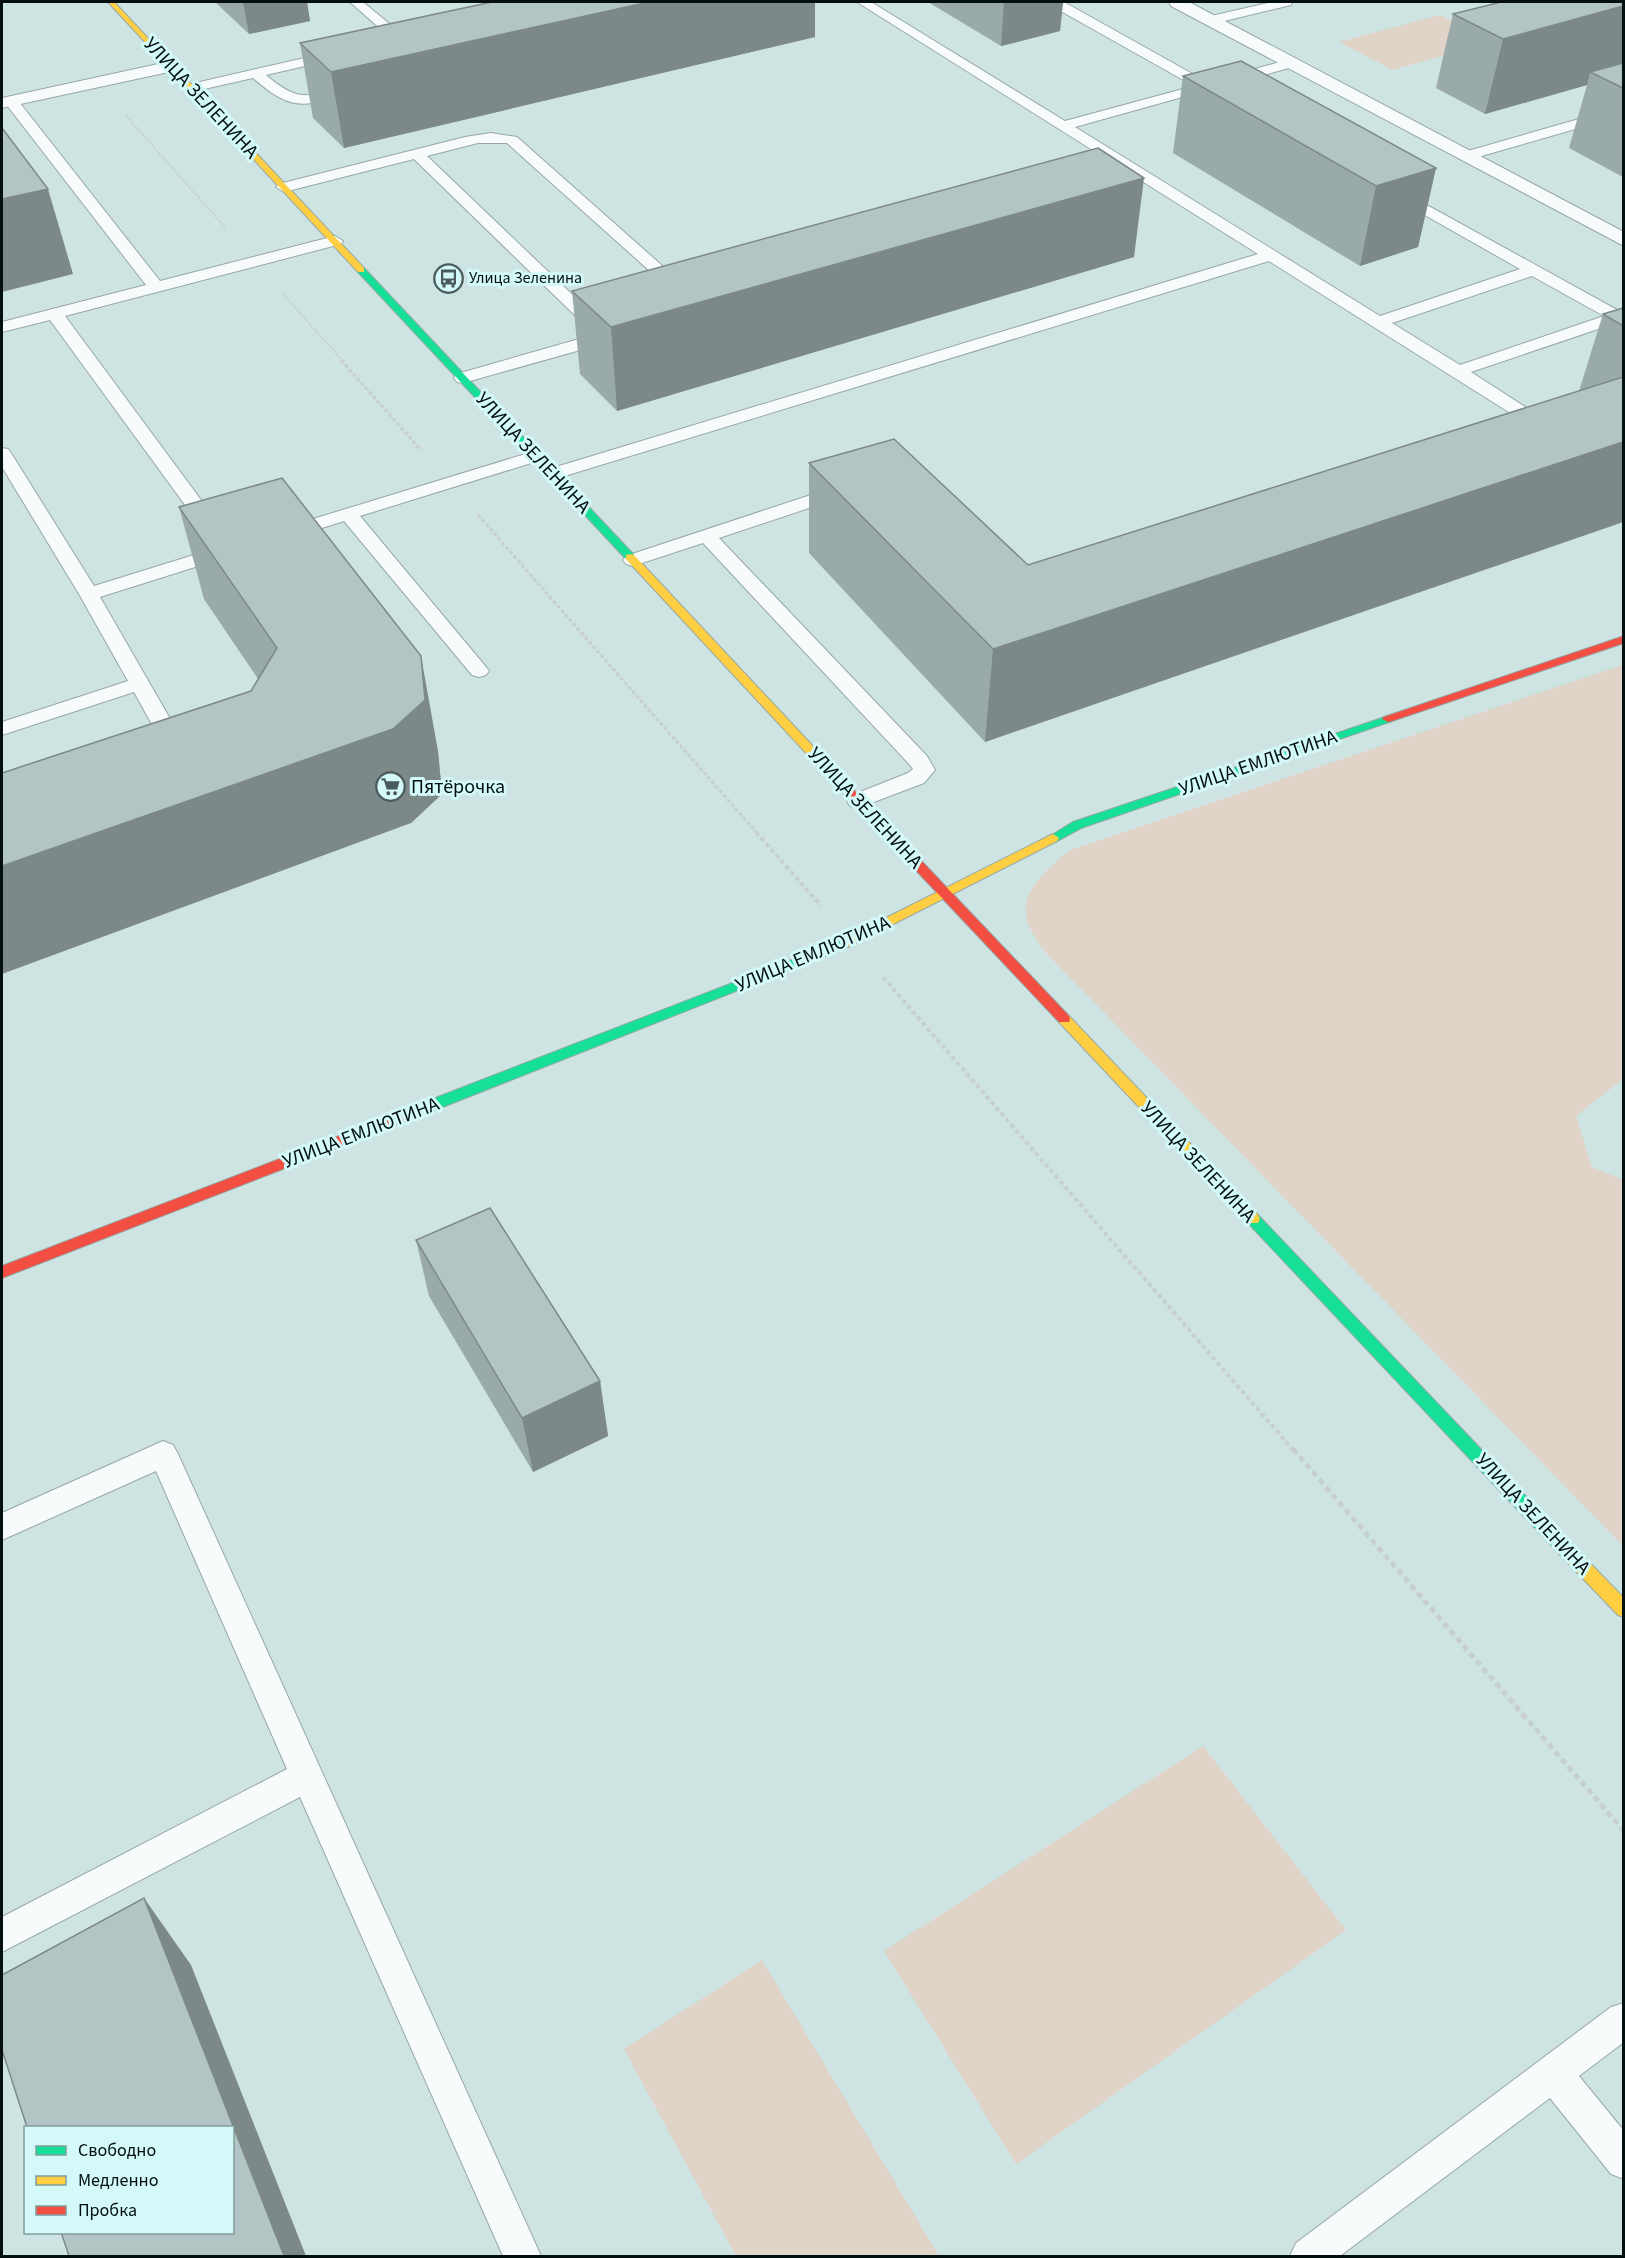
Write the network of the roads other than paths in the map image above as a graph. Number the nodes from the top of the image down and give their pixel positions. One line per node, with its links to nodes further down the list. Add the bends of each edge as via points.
1 (111, 2): 11 (street, УЛИЦА ЗЕЛЕНИНА)
2 (356, 2): 8 (lane, via 402,40)
3 (863, 2): 19 (lane)
4 (1055, 2): 13 (lane)
5 (1177, 2): 7 (street)
6 (1286, 2): 7 (lane)
7 (1212, 20): 10 (street)
8 (380, 45)
9 (346, 53): 12 (lane)
10 (1291, 63): 13 (lane); 21 (street)
11 (172, 66): 14 (street, УЛИЦА ЗЕЛЕНИНА); 17 (street)
12 (256, 73): 14 (lane); 15 (lane, via 284,97 297,101)
13 (1206, 86): 16 (lane); 19 (lane)
14 (191, 88): 23 (street, УЛИЦА ЗЕЛЕНИНА)
15 (361, 88)
16 (1226, 98)
17 (6, 102): 28 (lane)
18 (1623, 110): 21 (lane)
19 (1063, 126): 26 (lane)
20 (417, 154): 23 (lane); 29 (lane, via 488,137 512,140 670,281 663,291); 32 (lane)
21 (1466, 156): 24 (street)
22 (1379, 184): 27 (lane)
23 (284, 187): 25 (street, УЛИЦА ЗЕЛЕНИНА)
24 (1623, 240)
25 (335, 241): 28 (lane); 37 (street, УЛИЦА ЗЕЛЕНИНА)
26 (1271, 255): 34 (lane); 41 (lane)
27 (1533, 270): 33 (lane); 34 (lane)
28 (156, 287): 31 (lane)
29 (640, 298)
30 (606, 308): 32 (lane)
31 (54, 313): 35 (lane); 47 (lane, via 233,549)
32 (583, 314): 37 (lane, via 600,336)
33 (1622, 318): 36 (lane)
34 (1378, 322): 36 (lane)
35 (2, 327)
36 (1458, 371): 38 (lane, via 1530,418 1535,427)
37 (463, 378): 40 (street, УЛИЦА ЗЕЛЕНИНА)
38 (1511, 437)
39 (2, 453): 47 (lane)
40 (535, 456): 41 (street, УЛИЦА ЗЕЛЕНИНА); 43 (lane)
41 (552, 474): 46 (street, УЛИЦА ЗЕЛЕНИНА)
42 (857, 485): 44 (lane)
43 (348, 514): 45 (lane); 49 (lane)
44 (707, 536): 46 (lane); 53 (lane, via 924,770 916,778)
45 (261, 541)
46 (633, 560): 53 (street, УЛИЦА ЗЕЛЕНИНА)
47 (89, 594): 50 (lane)
48 (1623, 639): 54 (street, УЛИЦА ЕМЛЮТИНА, via 1077,825)
49 (479, 671)
50 (139, 684): 51 (lane); 52 (lane, via 177,750)
51 (2, 729)
52 (169, 770)
53 (858, 801): 54 (street, УЛИЦА ЗЕЛЕНИНА)
54 (944, 893): 55 (street, УЛИЦА ЕМЛЮТИНА, via 852,941); 57 (street, УЛИЦА ЗЕЛЕНИНА)
55 (2, 1272)
56 (2, 1527): 58 (lane, via 163,1454)
57 (1623, 1610)
58 (306, 1776): 59 (lane); 63 (lane)
59 (2, 1935)
60 (1623, 2020): 61 (lane)
61 (1554, 2074): 62 (lane); 64 (lane)
62 (1623, 2161)
63 (522, 2256)
64 (1309, 2256)

